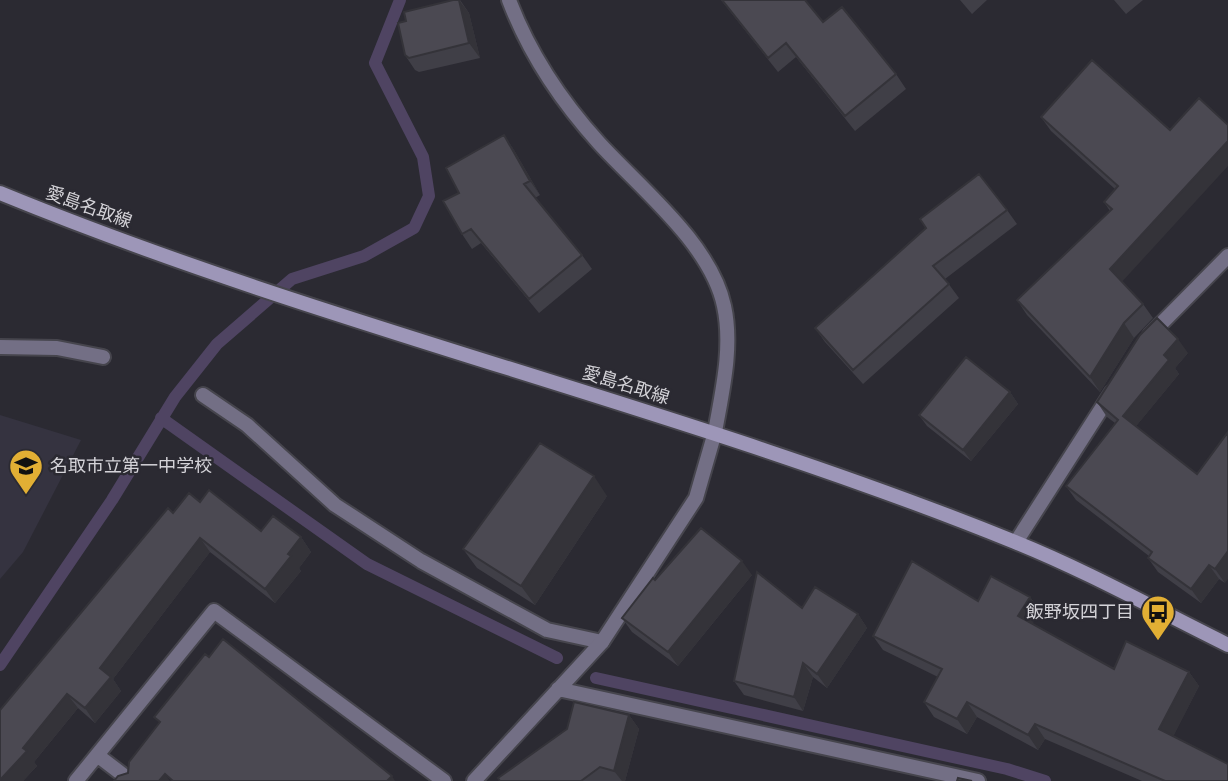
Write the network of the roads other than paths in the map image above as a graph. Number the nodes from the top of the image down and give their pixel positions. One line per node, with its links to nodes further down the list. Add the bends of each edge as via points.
1 (509, 0): 9 (street, via 520,30 559,93 694,244 712,274 724,306 726,357)
2 (0, 193): 9 (main road, 愛島名取線, via 308,307)
3 (1228, 256): 4 (street)
4 (1142, 343)
5 (0, 347): 6 (street, via 57,348)
6 (103, 357)
7 (1120, 379): 10 (street)
8 (203, 395): 11 (street, via 247,425 335,505 421,561 547,630)
9 (715, 432): 10 (main road, 愛島名取線); 11 (street, via 696,498)
10 (1016, 542): 12 (main road, 愛島名取線)
11 (601, 642): 13 (street)
12 (1228, 645)
13 (558, 689): 18 (street); 19 (street)
14 (97, 755): 15 (street); 16 (street); 17 (street, via 214,611)
15 (76, 781)
16 (131, 781)
17 (444, 781)
18 (474, 781)
19 (978, 781)

